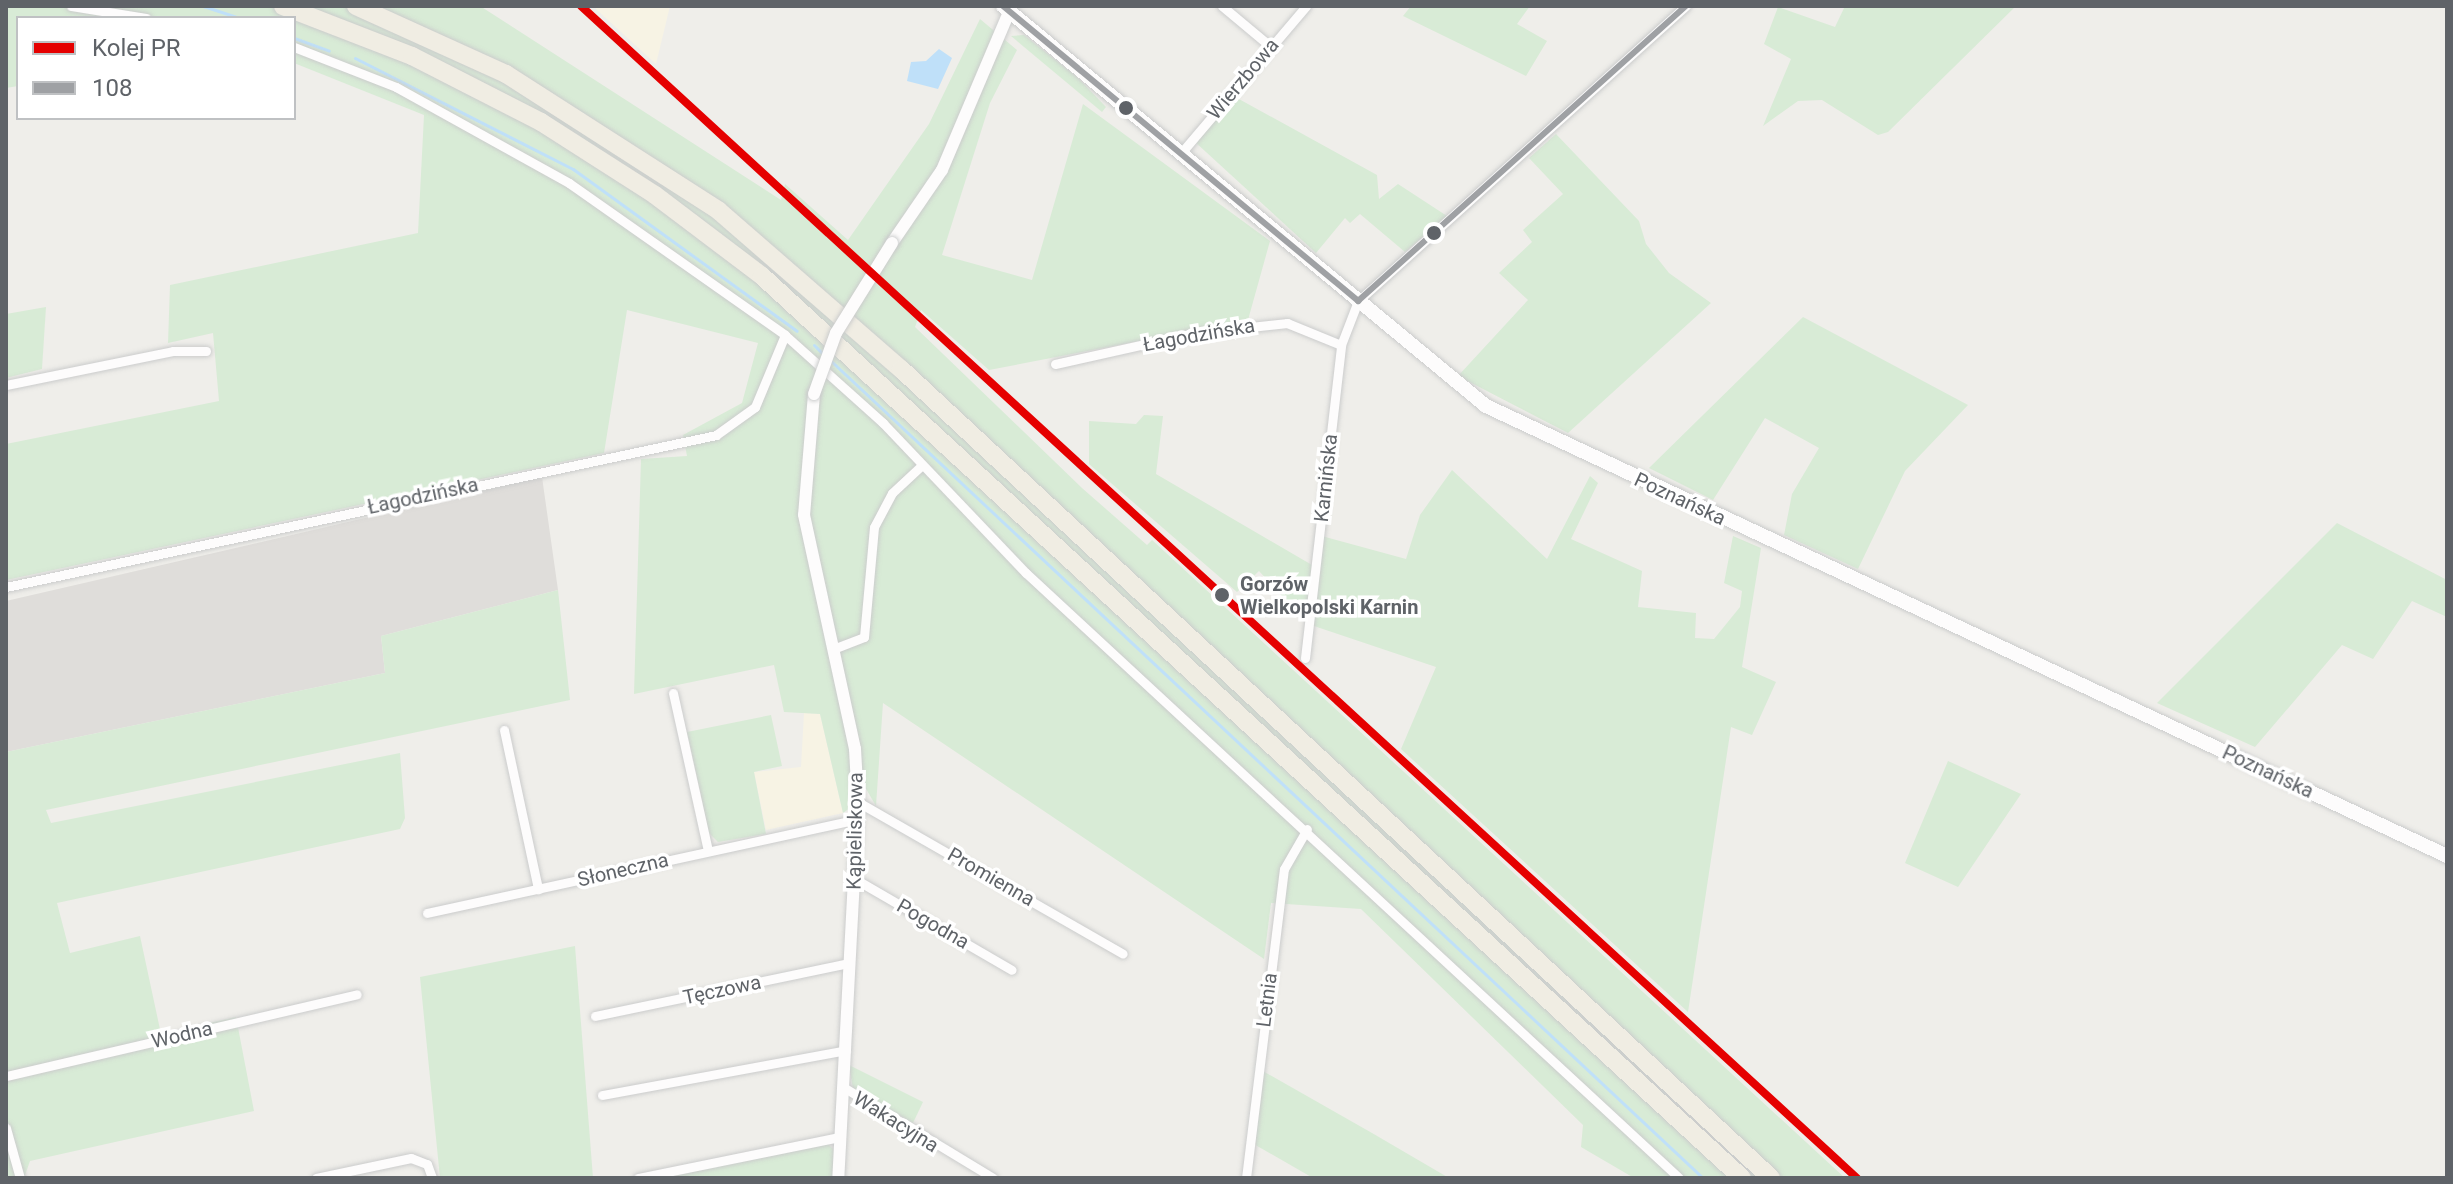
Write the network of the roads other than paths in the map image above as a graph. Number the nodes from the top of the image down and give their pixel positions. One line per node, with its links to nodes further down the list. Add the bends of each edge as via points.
1 (71, 6): 8 (street)
2 (283, 6): 52 (highway, via 412,56 541,122 750,267 924,419)
3 (356, 6): 53 (highway, via 542,94 719,211 901,369)
4 (1222, 6): 9 (street)
5 (1306, 6): 9 (street, Wierzbowa)
6 (1686, 6): 12 (street)
7 (1006, 9): 11 (main road, Poznańska); 20 (street, Kąpieliskowa, bridge, via 942,170 836,333 814,394 804,447 804,515)
8 (134, 16)
9 (1270, 46): 11 (street, Wierzbowa)
10 (296, 48): 13 (street, via 396,87 569,183)
11 (1181, 153): 12 (main road, Poznańska)
12 (1358, 301): 14 (street, Karnińska); 28 (main road, Poznańska, via 1486,406)
13 (785, 335): 18 (street); 19 (street, Łagodzińska, via 755,407 716,435)
14 (1341, 345): 16 (street, Łagodzińska, via 1287,323 1194,333); 21 (street, Karnińska)
15 (206, 351): 17 (street, via 173,351)
16 (1055, 364)
17 (6, 385)
18 (921, 466): 20 (street, via 892,493 874,527 864,637); 26 (street, via 1026,573)
19 (6, 587)
20 (833, 649): 24 (street, Kąpieliskowa)
21 (1305, 658)
22 (673, 693): 27 (street)
23 (504, 730): 30 (street)
24 (858, 802): 25 (street, Kąpieliskowa); 32 (street, Promienna)
25 (857, 819): 27 (street, Słoneczna); 29 (street, Kąpieliskowa)
26 (1307, 829): 50 (street, Letnia, via 1284,869); 51 (street)
27 (708, 851): 30 (street, Słoneczna)
28 (2446, 856)
29 (855, 879): 33 (street, Kąpieliskowa); 34 (street, Pogodna)
30 (538, 889): 31 (street, Słoneczna)
31 (427, 913)
32 (1123, 954)
33 (849, 963): 36 (street, Tęczowa); 37 (street, Kąpieliskowa)
34 (1012, 970)
35 (357, 994): 38 (street, Wodna)
36 (595, 1016)
37 (846, 1050): 39 (street, Kąpieliskowa); 40 (street)
38 (6, 1076)
39 (843, 1087): 42 (street, Kąpieliskowa); 49 (street, Wakacyjna)
40 (602, 1095)
41 (6, 1128): 44 (street)
42 (840, 1137): 47 (street); 48 (street, Kąpieliskowa)
43 (333, 1176): 45 (street); 46 (street, via 402,1159 420,1160)
44 (20, 1178)
45 (316, 1178)
46 (432, 1178)
47 (638, 1178)
48 (838, 1178)
49 (993, 1178)
50 (1246, 1178)
51 (1679, 1178)
52 (1742, 1178)
53 (1771, 1178)

